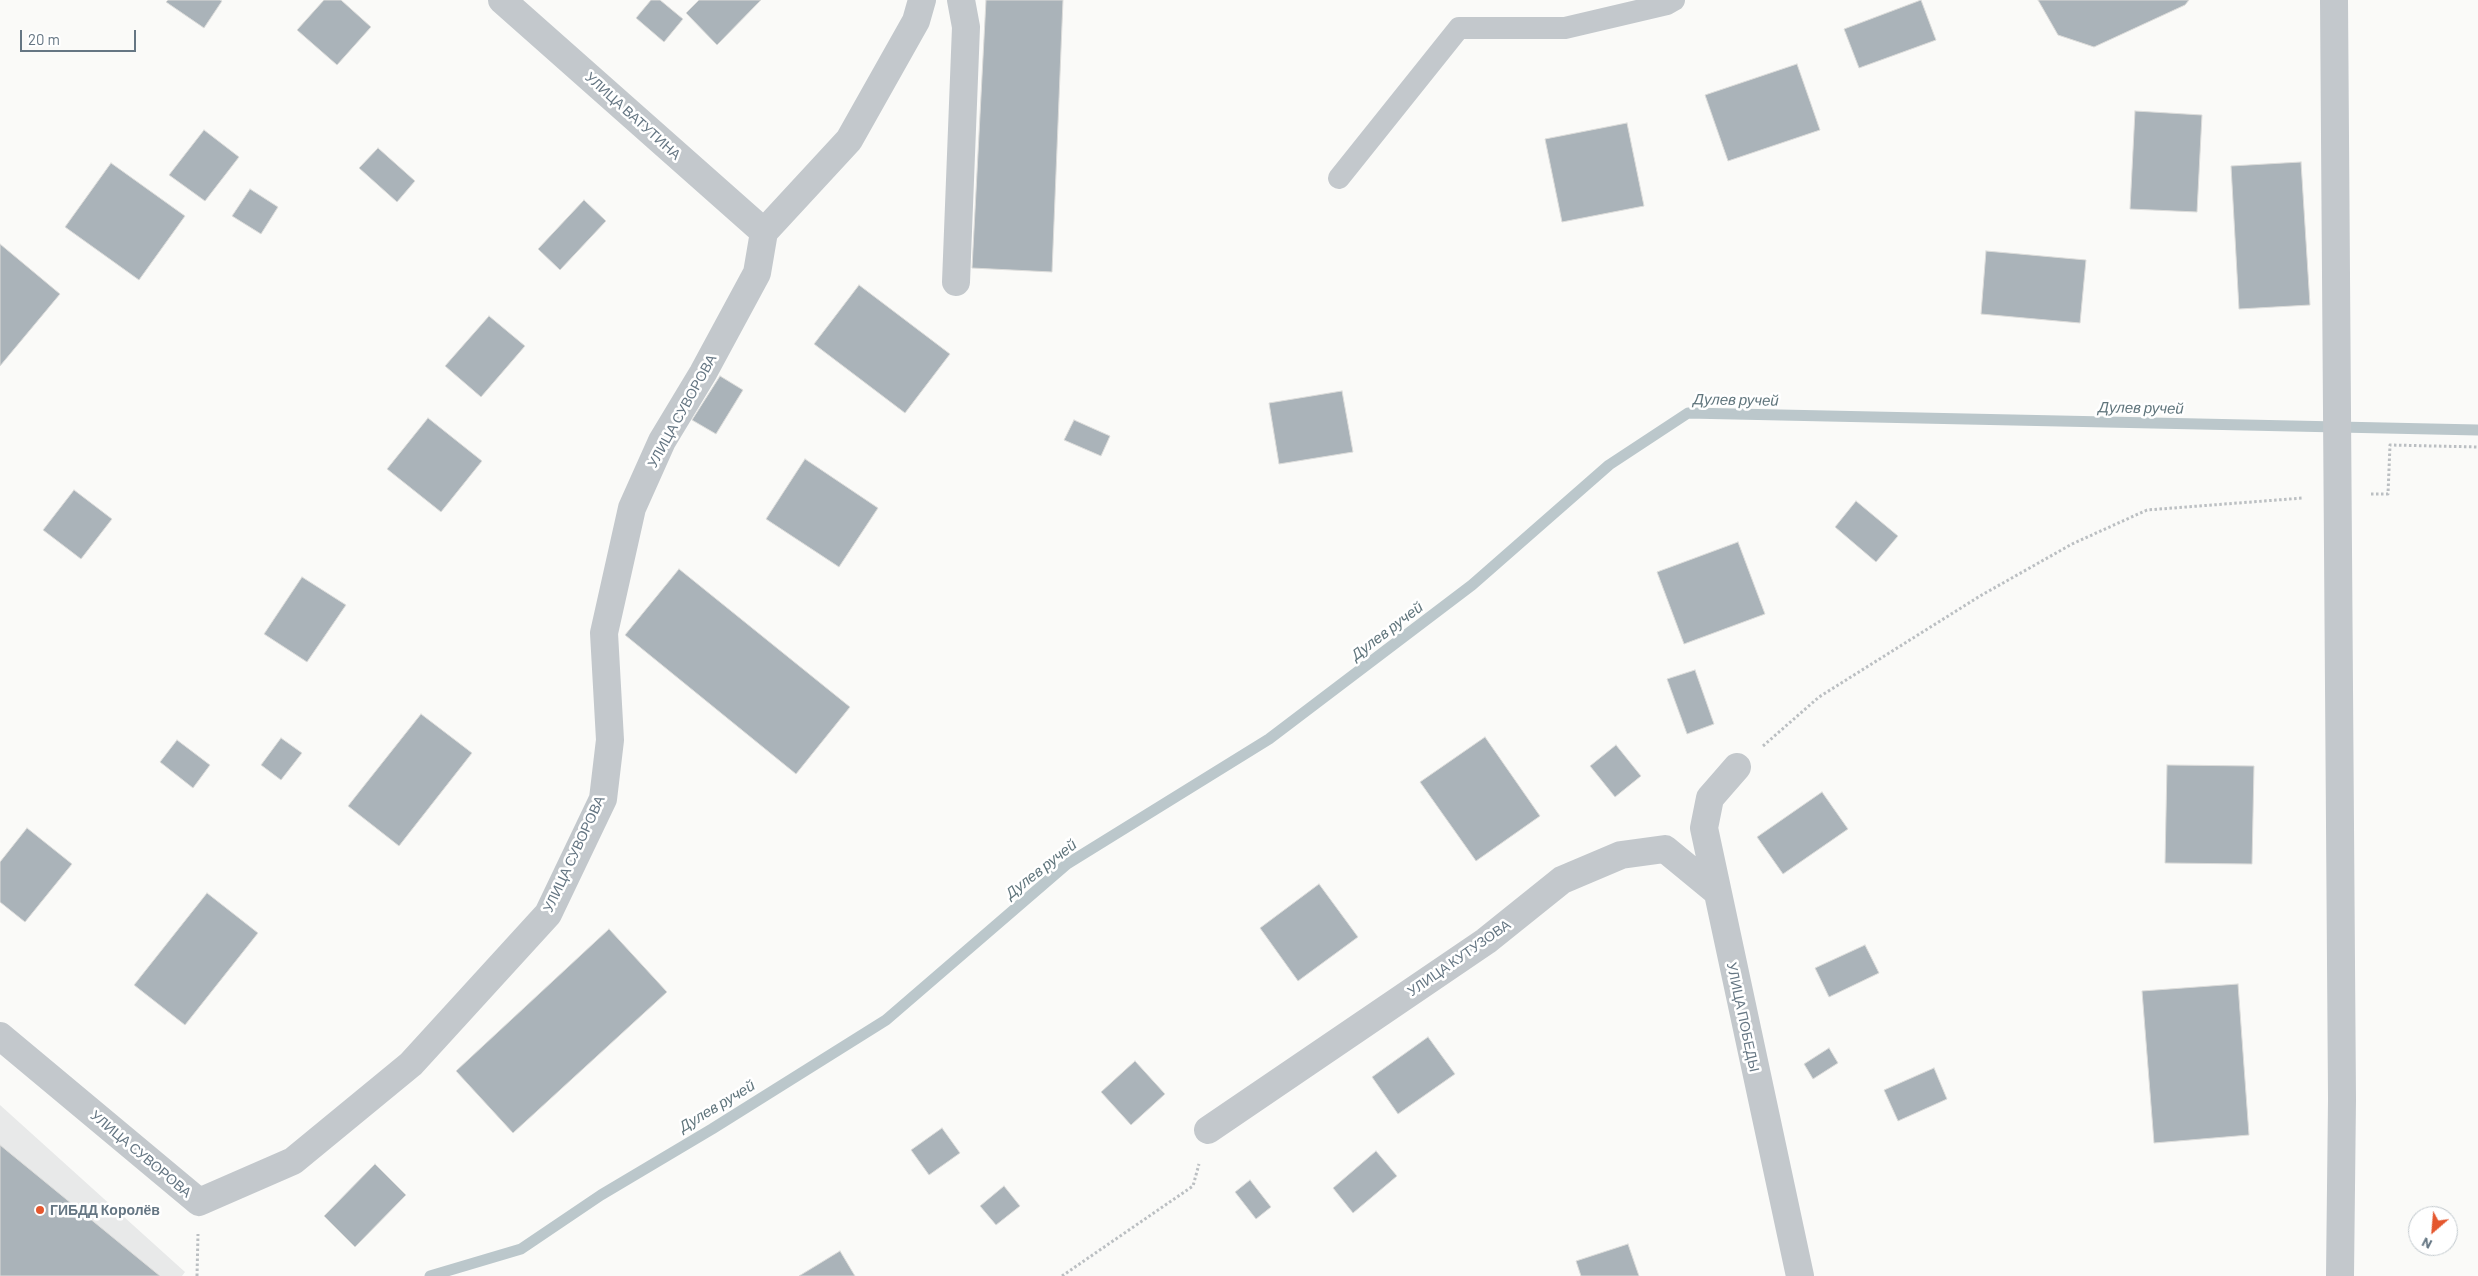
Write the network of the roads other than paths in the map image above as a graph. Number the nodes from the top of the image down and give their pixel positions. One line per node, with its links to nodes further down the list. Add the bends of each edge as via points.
1 (502, 0): 7 (street, УЛИЦА ВАТУТИНА)
2 (922, 0): 7 (street, via 916,21 849,140)
3 (962, 0): 8 (street, via 966,27)
4 (1674, 0): 6 (lane, via 1564,28 1459,28)
5 (2334, 0): 14 (street, via 2342,1099)
6 (1338, 178)
7 (764, 232): 11 (street, УЛИЦА СУВОРОВА, via 756,273 703,373 662,441 632,508 604,633 610,740 603,799 548,914 404,1070 294,1161 199,1202)
8 (956, 282)
9 (1737, 767): 10 (street, УЛИЦА ПОБЕДЫ, via 1710,798 1704,828)
10 (1716, 891): 12 (street, УЛИЦА КУТУЗОВА, via 1665,848 1621,854 1562,880 1486,941); 13 (street, УЛИЦА ПОБЕДЫ)
11 (0, 1036)
12 (1208, 1130)
13 (1800, 1276)
14 (2340, 1276)

